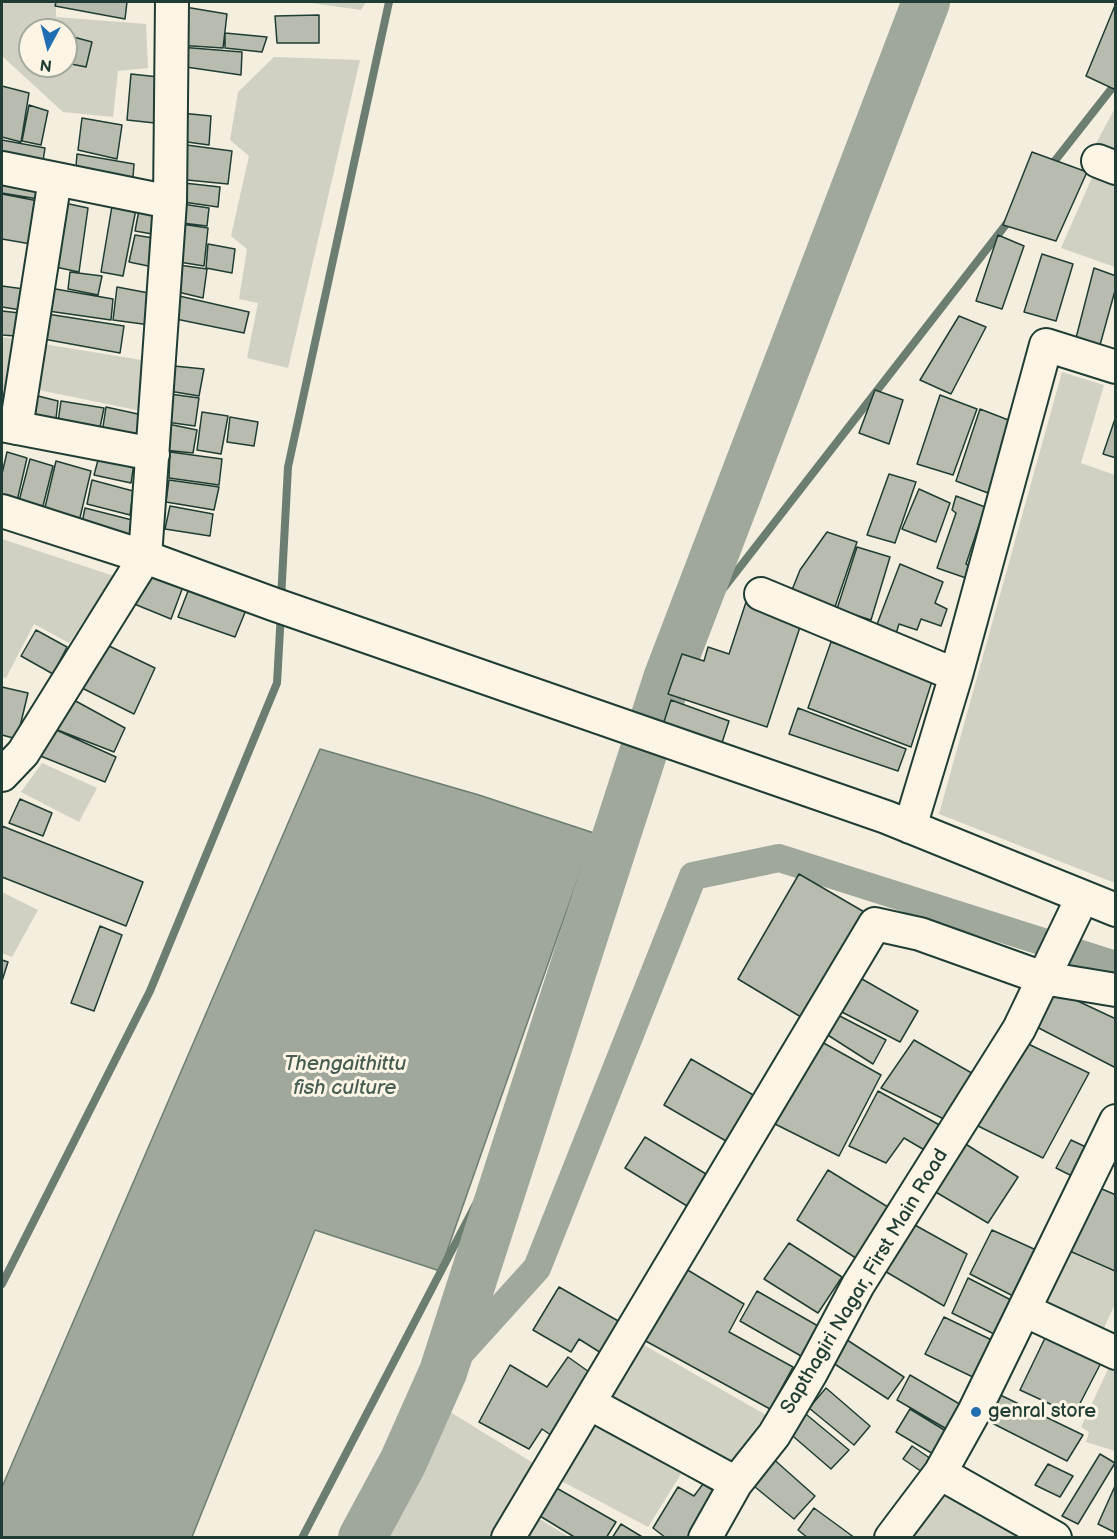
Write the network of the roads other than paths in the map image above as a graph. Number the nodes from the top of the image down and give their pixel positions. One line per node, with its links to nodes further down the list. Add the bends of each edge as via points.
1 (172, 2): 4 (street)
2 (2, 168): 3 (street)
3 (55, 179): 4 (street); 6 (street)
4 (170, 202): 7 (street)
5 (1116, 367): 11 (street, via 1046,345)
6 (9, 426): 7 (street)
7 (153, 454): 9 (street)
8 (2, 512): 9 (street)
9 (146, 557): 12 (street, via 23,753); 13 (street)
10 (761, 594): 11 (street)
11 (956, 675): 13 (street)
12 (2, 775)
13 (898, 822): 15 (street)
14 (1116, 910): 15 (street)
15 (1076, 911): 16 (street, Sapthagiri Nagar, First Main Road)
16 (1048, 968): 17 (street); 22 (street, via 875,924); 24 (street, Sapthagiri Nagar, First Main Road, via 1019,1029 858,1285 774,1435)
17 (1116, 990)
18 (1116, 1121): 19 (street)
19 (1105, 1172): 20 (street)
20 (1024, 1310): 21 (street); 23 (street)
21 (1116, 1353)
22 (589, 1403): 24 (street); 25 (street)
23 (940, 1473): 27 (street); 28 (street)
24 (736, 1483): 26 (street, Sapthagiri Nagar, First Main Road)
25 (507, 1538)
26 (705, 1538)
27 (891, 1538)
28 (1054, 1538)

